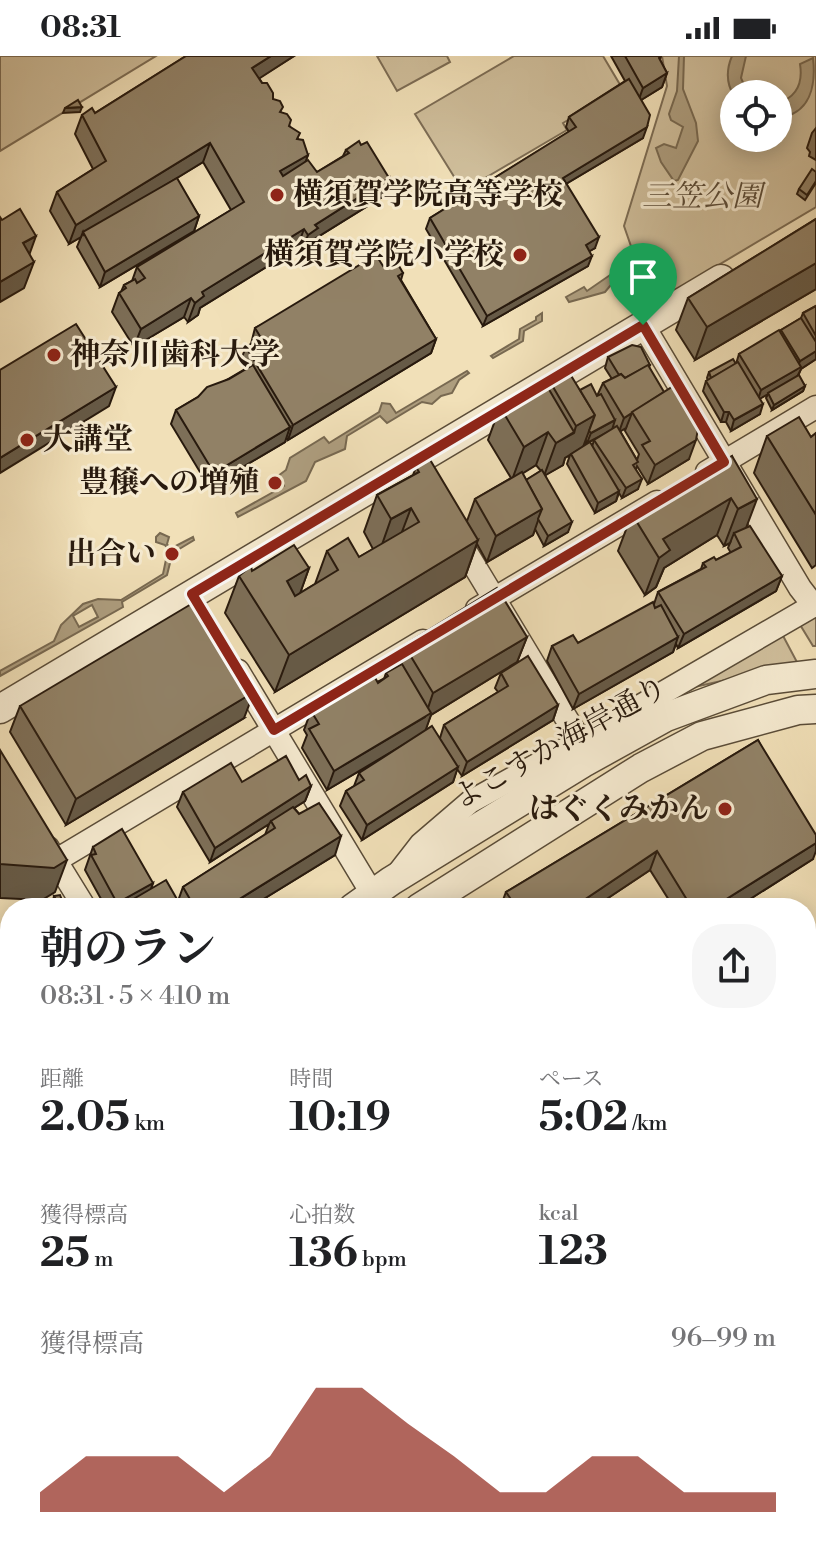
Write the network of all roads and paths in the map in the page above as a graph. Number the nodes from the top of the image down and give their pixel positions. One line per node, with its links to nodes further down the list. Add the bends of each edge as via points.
1 (739, 268): 2 (street)
2 (643, 325): 4 (street); 10 (street, via 419,469)
3 (816, 407): 4 (street)
4 (724, 462): 6 (street); 7 (street)
5 (446, 517): 6 (street)
6 (493, 600): 12 (street); 13 (street)
7 (815, 605): 13 (street)
8 (225, 649): 12 (street)
9 (816, 674): 17 (street, よこすか海岸通り, via 766,680 666,717 583,763)
10 (0, 709)
11 (816, 709): 18 (street, よこすか海岸通り, via 702,736 641,768)
12 (274, 730): 15 (street); 17 (street)
13 (580, 741): 17 (street, via 470,802 421,844)
14 (40, 834): 15 (street)
15 (55, 861): 16 (street)
16 (79, 898)
17 (374, 898)
18 (456, 898)

